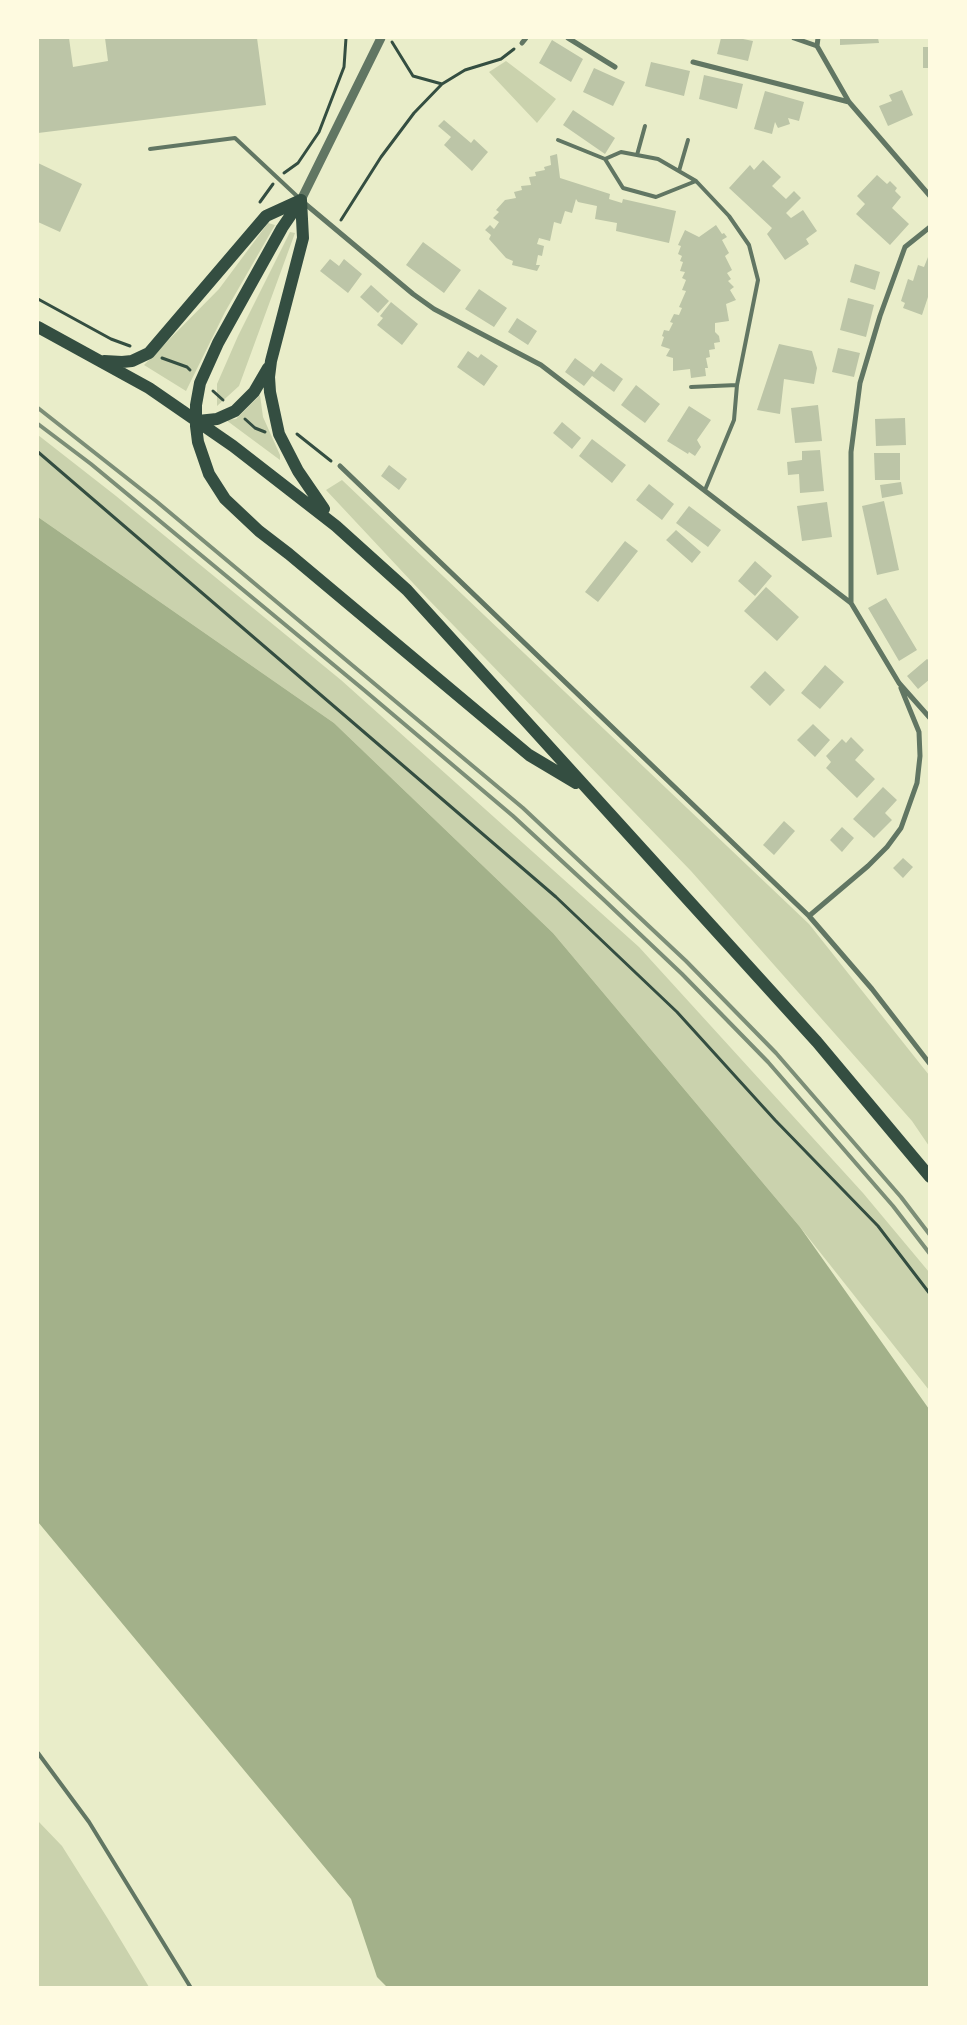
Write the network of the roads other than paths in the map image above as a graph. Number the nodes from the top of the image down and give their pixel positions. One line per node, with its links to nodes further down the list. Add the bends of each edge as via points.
1 (381, 38): 20 (street)
2 (526, 38): 6 (street)
3 (568, 38): 9 (street)
4 (794, 38): 7 (street)
5 (818, 38): 7 (street)
6 (522, 42)
7 (817, 46): 10 (street)
8 (693, 62): 10 (street)
9 (615, 67)
10 (849, 102): 19 (street)
11 (645, 126): 15 (lane)
12 (558, 140): 16 (lane)
13 (688, 140): 17 (lane)
14 (150, 149): 20 (lane, via 235,138)
15 (637, 155): 16 (lane, via 621,152); 17 (lane, via 658,159)
16 (605, 159): 18 (lane, via 623,188 656,197)
17 (679, 171): 18 (lane)
18 (696, 181): 25 (lane, via 729,216 748,245 758,280)
19 (930, 196)
20 (301, 200): 23 (main road, via 266,216 149,353 142,358 122,362); 24 (main road, via 304,238); 29 (street, via 413,294 434,309 541,365); 34 (main road, via 282,228 205,370 197,395 196,426 202,459 209,474 225,499 259,531 529,755)
21 (930, 226): 31 (street, via 905,247 860,382 850,452)
22 (38, 328): 23 (main road)
23 (94, 358): 27 (main road, via 149,388)
24 (271, 361): 27 (main road, via 254,392 235,411 217,419); 30 (main road, via 270,392 279,434 298,471)
25 (737, 385): 26 (lane); 29 (lane, via 734,420)
26 (691, 387)
27 (198, 421): 30 (main road, via 268,471)
28 (340, 466): 35 (street)
29 (705, 490): 31 (street)
30 (336, 526): 34 (main road, via 407,590)
31 (851, 603): 32 (street)
32 (899, 683): 33 (street); 35 (street, via 918,732 920,756 918,783 901,828 868,866)
33 (930, 718)
34 (586, 788): 37 (main road, via 817,1042)
35 (809, 916): 36 (street, via 872,989)
36 (930, 1064)
37 (930, 1177)
38 (38, 1753): 39 (lane, via 89,1822)
39 (191, 1988)

